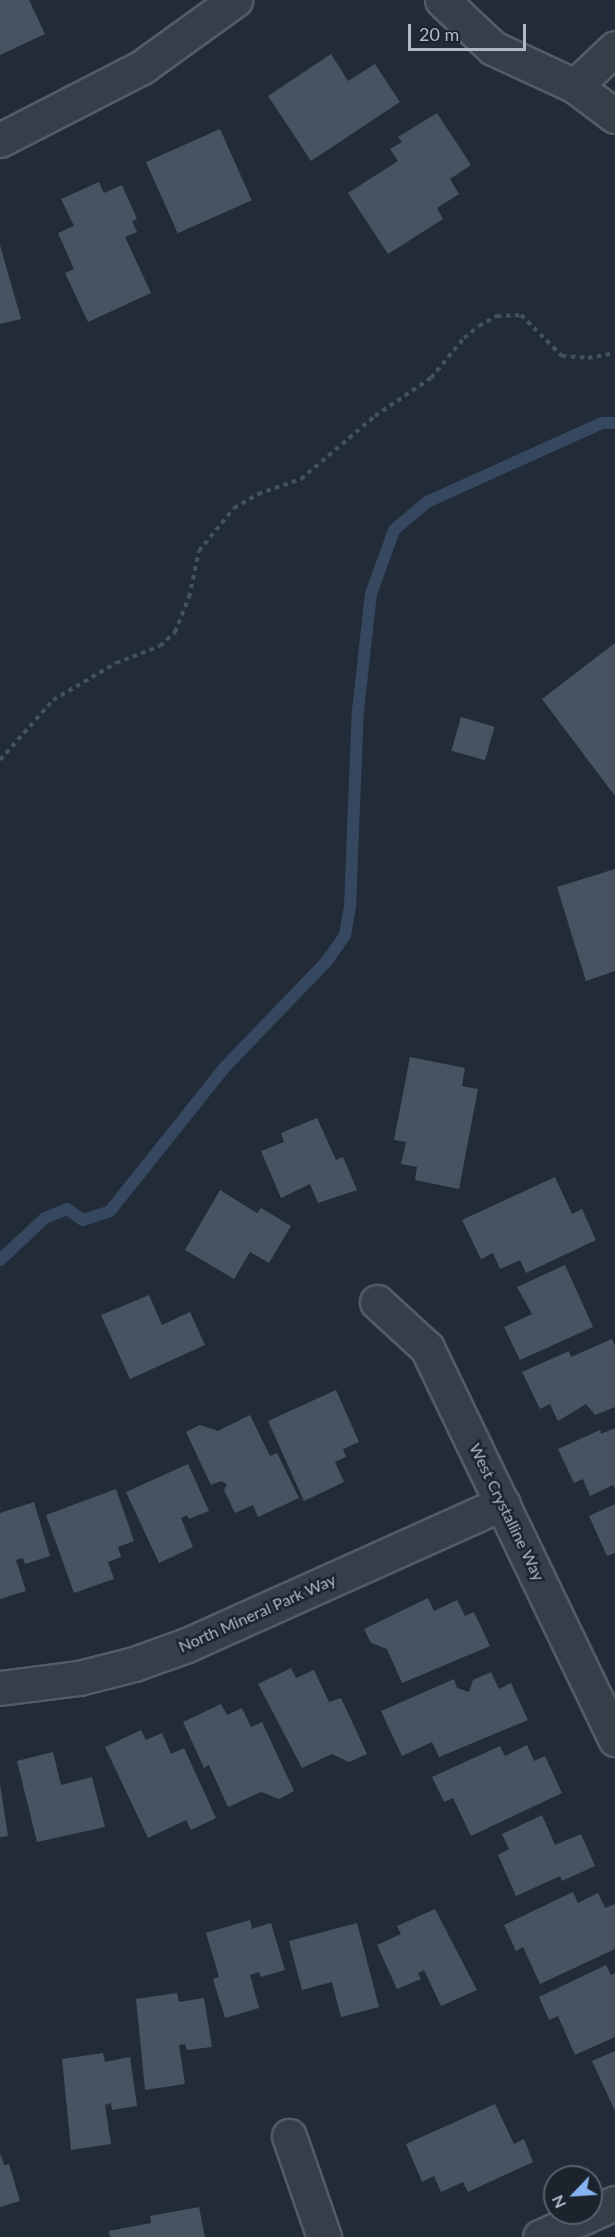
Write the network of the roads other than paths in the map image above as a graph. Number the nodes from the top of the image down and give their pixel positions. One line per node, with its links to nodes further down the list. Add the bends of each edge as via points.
1 (235, 0): 6 (street, via 142,67)
2 (442, 0): 4 (street, via 493,48)
3 (615, 48): 4 (street)
4 (575, 86): 5 (street)
5 (615, 116)
6 (0, 140)
7 (377, 1302): 8 (street, West Crystalline Way, via 427,1348)
8 (503, 1503): 9 (street, North Mineral Park Way, via 187,1645 79,1678); 10 (street, West Crystalline Way)
9 (0, 1689)
10 (615, 1739)
11 (289, 2136): 13 (street)
12 (615, 2203): 14 (street)
13 (324, 2237)
14 (540, 2237)

